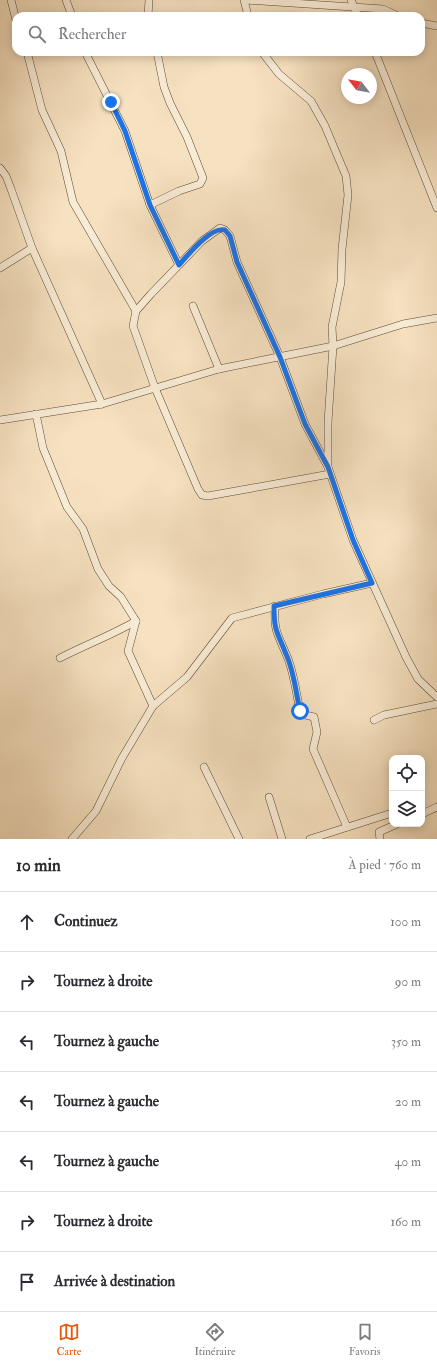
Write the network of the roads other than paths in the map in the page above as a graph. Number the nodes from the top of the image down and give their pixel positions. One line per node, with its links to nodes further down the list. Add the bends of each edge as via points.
1 (11, 0): 6 (street)
2 (66, 0): 7 (street)
3 (149, 0): 8 (street)
4 (245, 0): 5 (street); 9 (street)
5 (352, 3): 10 (street)
6 (14, 12)
7 (70, 12)
8 (148, 12)
9 (247, 12)
10 (389, 12)
11 (425, 24): 12 (street)
12 (437, 26)
13 (28, 56): 25 (street, via 42,110 61,150 73,202)
14 (86, 56): 20 (street, via 125,131)
15 (158, 56): 20 (street, via 168,98 203,178 200,184)
16 (265, 56): 27 (street, via 279,74 311,102 325,126 346,176 347,217 342,249 341,282 333,315)
17 (377, 56): 19 (street)
18 (0, 168): 21 (street, via 11,188)
19 (436, 203)
20 (150, 205): 22 (street)
21 (32, 248): 23 (street); 31 (street)
22 (179, 265): 25 (street); 28 (street, via 212,232 220,228 225,230 230,236 237,262)
23 (0, 268)
24 (193, 306): 29 (street)
25 (136, 311): 30 (street, via 133,326)
26 (437, 318): 27 (street, via 403,324)
27 (333, 346): 28 (street); 34 (street)
28 (280, 357): 29 (street); 34 (street, via 305,424)
29 (219, 369): 30 (street)
30 (154, 388): 31 (street); 35 (street, via 202,495)
31 (102, 404): 32 (street)
32 (36, 414): 33 (street); 38 (street, via 43,448 67,507 83,529 98,569 109,586 121,597)
33 (0, 420)
34 (328, 467): 35 (street)
35 (330, 474): 36 (street, via 353,540)
36 (372, 583): 37 (street); 40 (street, via 418,679)
37 (274, 606): 42 (street, via 232,618 187,677); 50 (street, via 274,626 287,654 300,711 301,714 314,717 317,732 313,749)
38 (136, 621): 39 (street); 42 (street, via 128,651)
39 (60, 658)
40 (437, 697)
41 (437, 704): 43 (street)
42 (153, 706): 53 (street, via 122,758 96,811)
43 (374, 720)
44 (204, 767): 54 (street)
45 (269, 797): 55 (street)
46 (437, 807): 47 (street)
47 (425, 813)
48 (389, 814): 49 (street)
49 (374, 819): 50 (street); 52 (street)
50 (347, 827): 56 (street)
51 (392, 827): 52 (street)
52 (379, 836)
53 (72, 839)
54 (239, 839)
55 (282, 839)
56 (310, 839)

